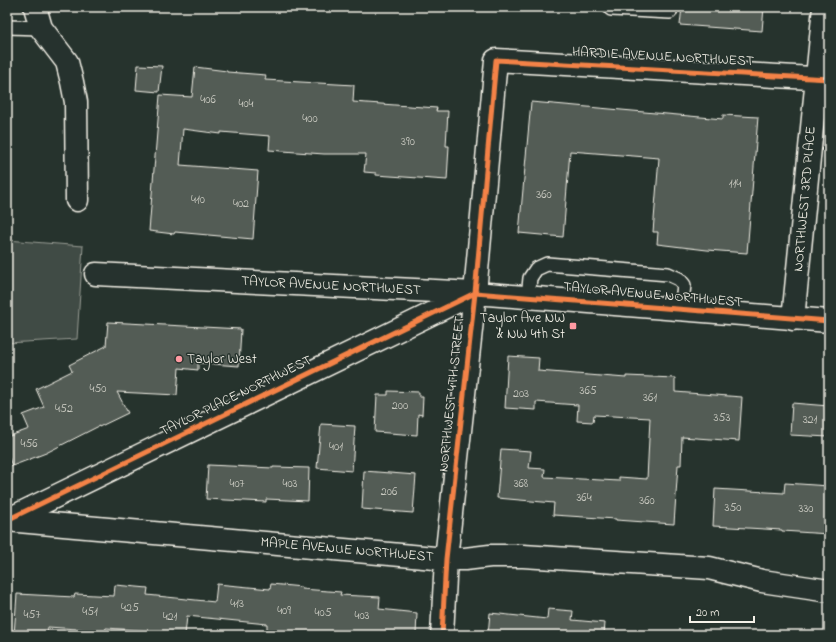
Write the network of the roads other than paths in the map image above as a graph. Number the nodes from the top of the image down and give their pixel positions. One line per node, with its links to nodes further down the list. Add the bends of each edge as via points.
1 (35, 7): 6 (street)
2 (611, 7): 3 (lane, via 670,12)
3 (671, 7)
4 (824, 7): 8 (street, NORTHWEST 3RD PLACE)
5 (7, 27): 6 (lane)
6 (41, 28): 9 (street, via 67,62 72,82 76,102)
7 (496, 60): 8 (street, HARDIE AVENUE NORTHWEST); 11 (street, NORTHWEST 4TH STREET)
8 (823, 79): 14 (street, NORTHWEST 3RD PLACE)
9 (77, 200)
10 (96, 274): 11 (street, TAYLOR AVENUE NORTHWEST)
11 (475, 293): 12 (street, TAYLOR AVENUE NORTHWEST); 16 (street, TAYLOR PLACE NORTHWEST); 17 (street, NORTHWEST 4TH STREET)
12 (528, 297): 13 (street, TAYLOR AVENUE NORTHWEST); 13 (lane, via 530,278 536,269 547,264 668,274 679,278 684,285)
13 (681, 310): 14 (street, TAYLOR AVENUE NORTHWEST)
14 (793, 318): 15 (street, TAYLOR AVENUE NORTHWEST)
15 (829, 321)
16 (7, 520): 17 (street, MAPLE AVENUE NORTHWEST)
17 (446, 559): 18 (street, MAPLE AVENUE NORTHWEST, via 523,556 709,568 762,581); 19 (street, NORTHWEST 4TH STREET)
18 (829, 591)
19 (442, 635)

